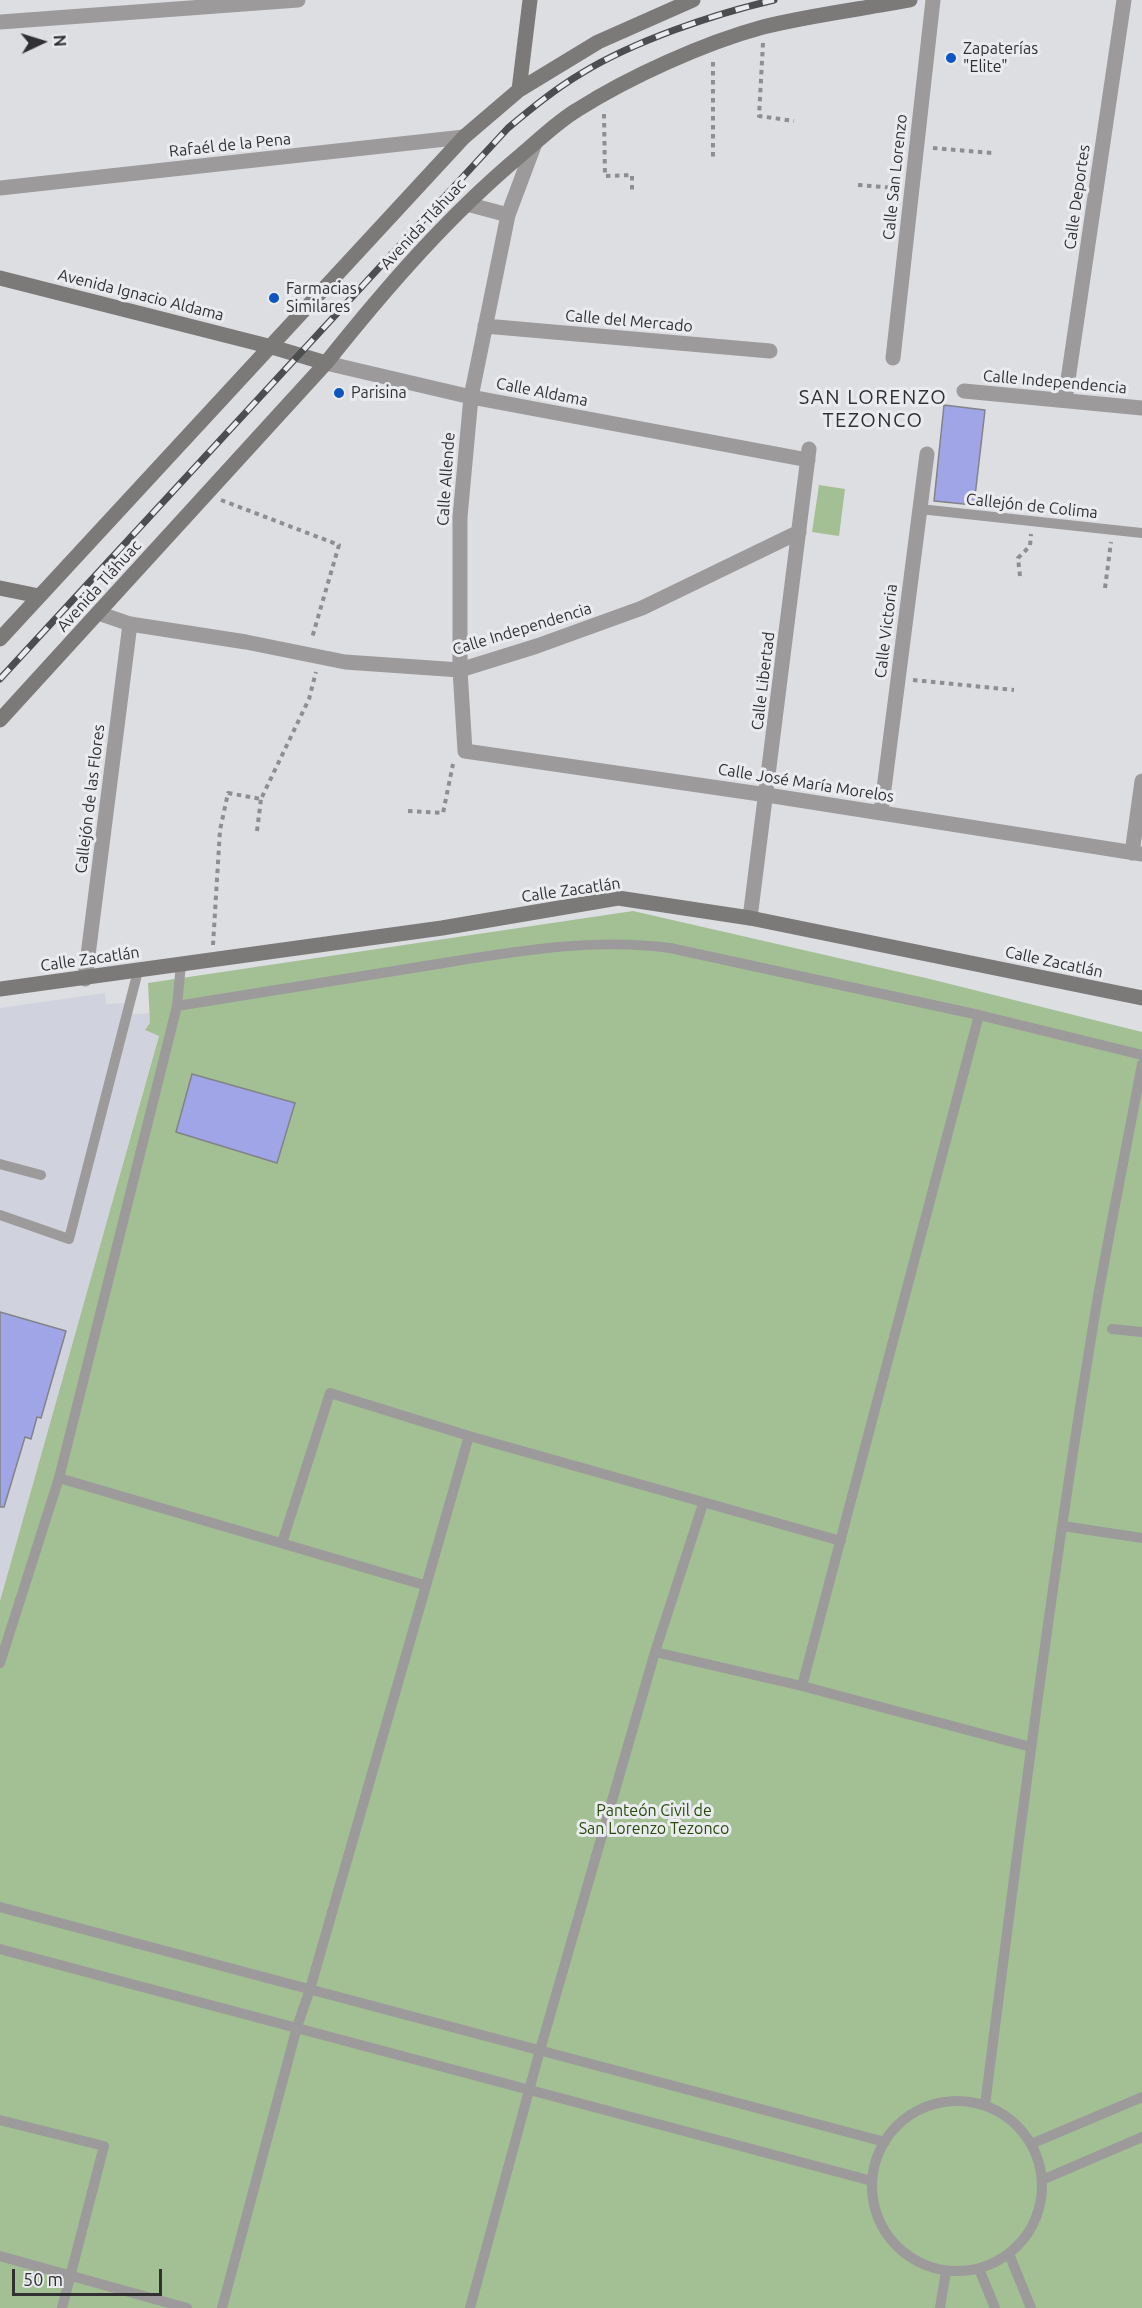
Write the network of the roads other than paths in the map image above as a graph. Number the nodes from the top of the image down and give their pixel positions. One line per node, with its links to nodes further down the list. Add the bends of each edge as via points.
1 (298, 0): 7 (street)
2 (530, 0): 8 (main road)
3 (693, 0): 8 (main road, Avenida Tláhuac, via 598,42)
4 (910, 0): 10 (main road, Avenida Tláhuac, via 764,27 713,43 604,95)
5 (933, 0): 18 (street, Calle San Lorenzo)
6 (1124, 0): 22 (street, Calle Deportes)
7 (0, 22)
8 (519, 90): 9 (main road, Avenida Tláhuac)
9 (464, 137): 11 (street, Rafaél de la Pena); 16 (main road, Avenida Tláhuac)
10 (536, 142): 12 (main road, Avenida Tláhuac); 13 (street, Calle Allende)
11 (0, 188)
12 (467, 204): 13 (street); 19 (main road, Avenida Tláhuac, via 375,302)
13 (508, 215): 15 (street, Calle Allende)
14 (0, 278): 16 (main road, Avenida Ignacio Aldama)
15 (485, 326): 17 (street, Calle del Mercado); 21 (street, Calle Allende)
16 (272, 347): 19 (main road, Calle Aldama); 30 (main road, Avenida Tláhuac)
17 (770, 351)
18 (893, 358)
19 (326, 363): 21 (street, Calle Aldama); 31 (main road, Avenida Tláhuac)
20 (964, 391): 22 (street, Calle Independencia)
21 (471, 397): 24 (street, Calle Aldama); 34 (street, Calle Allende, via 460,517)
22 (1065, 400): 23 (street, Calle Independencia)
23 (1142, 408)
24 (808, 454): 27 (street, Calle Libertad)
25 (927, 454): 26 (street, Calle Victoria)
26 (920, 509): 28 (lane, Callejón de Colima); 39 (street, Calle Victoria)
27 (800, 532): 34 (street, Calle Independencia, via 642,608); 38 (street, Calle Libertad)
28 (1142, 533)
29 (0, 588): 30 (main road)
30 (39, 596): 33 (main road, Avenida Tláhuac)
31 (98, 613): 32 (street, Calle Independencia); 35 (main road, Avenida Tláhuac)
32 (130, 624): 34 (street, Calle Independencia, via 345,662); 44 (street, Callejón de las Flores)
33 (0, 639)
34 (460, 670): 36 (street, Calle Allende)
35 (0, 720)
36 (465, 750): 38 (street, Calle José María Morelos)
37 (1142, 781): 40 (street)
38 (767, 795): 39 (street, Calle José María Morelos); 41 (street, Calle Libertad)
39 (881, 812): 40 (street, Calle José María Morelos)
40 (1137, 853)
41 (750, 918): 42 (main road, Calle Zacatlán, via 618,898 442,928); 46 (main road, Calle Zacatlán)
42 (182, 964): 43 (main road, Calle Zacatlán); 47 (lane)
43 (138, 971): 44 (main road, Calle Zacatlán); 53 (lane, via 69,1239)
44 (86, 979): 45 (main road, Calle Zacatlán)
45 (0, 989)
46 (1142, 998)
47 (177, 1006): 48 (lane, via 511,952 634,944); 57 (lane)
48 (979, 1015): 49 (lane); 61 (lane)
49 (1142, 1055)
50 (1142, 1064): 59 (lane, via 1096,1308)
51 (0, 1164): 52 (lane)
52 (41, 1175)
53 (0, 1215)
54 (1112, 1329): 55 (lane)
55 (1142, 1332)
56 (469, 1436): 58 (lane); 62 (lane, via 330,1393); 63 (lane)
57 (59, 1478): 62 (lane); 65 (lane)
58 (703, 1504): 61 (lane); 64 (lane)
59 (1063, 1526): 60 (lane); 67 (lane)
60 (1142, 1538)
61 (841, 1541): 66 (lane)
62 (282, 1543): 63 (lane)
63 (424, 1585): 70 (lane)
64 (655, 1652): 66 (lane); 72 (lane)
65 (0, 1664)
66 (802, 1686): 67 (lane)
67 (1031, 1747): 75 (lane)
68 (0, 1907): 70 (lane)
69 (0, 1949): 71 (lane)
70 (310, 1989): 71 (lane); 72 (lane)
71 (297, 2027): 73 (lane); 89 (lane)
72 (540, 2050): 73 (lane); 78 (lane)
73 (530, 2091): 81 (lane); 90 (lane)
74 (1142, 2097): 79 (lane)
75 (985, 2105): 78 (lane, via 936,2103 907,2118); 79 (lane, via 1011,2120)
76 (0, 2120): 86 (lane, via 104,2146)
77 (1142, 2137): 80 (lane)
78 (885, 2142): 81 (lane)
79 (1031, 2144): 80 (lane)
80 (1042, 2180): 82 (lane, via 1035,2221 1024,2240)
81 (872, 2181): 85 (lane, via 877,2213 892,2241 916,2261)
82 (1009, 2254): 84 (lane); 93 (lane)
83 (0, 2256): 86 (lane)
84 (979, 2269): 85 (lane); 92 (lane)
85 (946, 2271): 91 (lane)
86 (71, 2276): 87 (lane); 88 (lane)
87 (62, 2308)
88 (187, 2308)
89 (222, 2308)
90 (470, 2308)
91 (939, 2308)
92 (995, 2308)
93 (1031, 2308)

